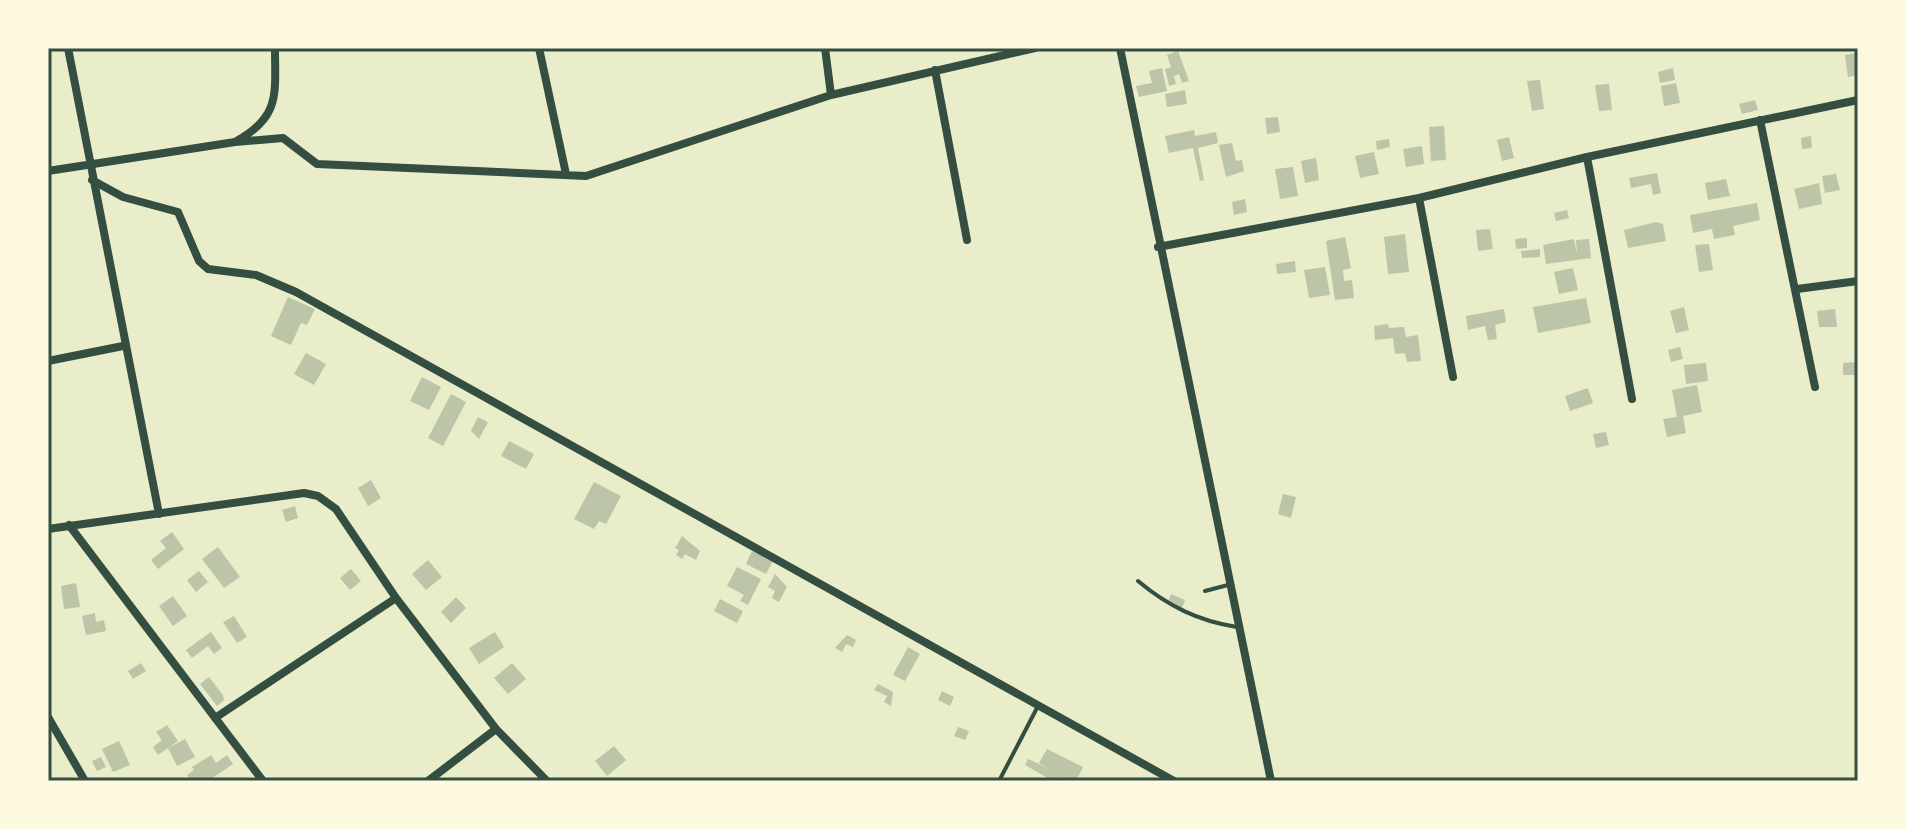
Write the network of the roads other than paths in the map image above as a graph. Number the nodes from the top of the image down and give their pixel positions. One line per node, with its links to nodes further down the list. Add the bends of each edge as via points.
1 (68, 48): 13 (street)
2 (275, 48): 11 (street, via 273,109 263,123)
3 (539, 48): 15 (street)
4 (825, 48): 8 (street)
5 (1035, 48): 7 (street)
6 (1120, 48): 19 (street)
7 (935, 70): 8 (street); 18 (street)
8 (831, 95): 15 (street, via 586,176)
9 (1858, 100): 10 (street)
10 (1760, 120): 12 (street); 21 (street)
11 (235, 142): 13 (street); 15 (street, via 283,138 317,164)
12 (1587, 157): 17 (street); 26 (street)
13 (89, 163): 14 (street); 16 (street)
14 (48, 171)
15 (566, 174)
16 (92, 180): 22 (street); 35 (street, via 123,197 178,212 199,261 208,269 256,275 296,292)
17 (1419, 198): 19 (street); 24 (street)
18 (967, 240)
19 (1158, 247): 31 (street)
20 (1858, 281): 21 (street)
21 (1797, 289): 25 (street)
22 (123, 346): 23 (street); 27 (street)
23 (48, 361)
24 (1453, 377)
25 (1815, 387)
26 (1632, 399)
27 (159, 514): 28 (street); 33 (street, via 304,493 318,496 336,509)
28 (69, 525): 29 (street); 37 (street)
29 (48, 529)
30 (1138, 581): 34 (lane, via 1170,606)
31 (1228, 585): 32 (lane); 34 (street)
32 (1205, 591)
33 (396, 598): 37 (street); 38 (street)
34 (1237, 627): 45 (street)
35 (1038, 706): 43 (lane); 44 (street)
36 (48, 717): 39 (street)
37 (215, 718): 40 (street)
38 (496, 729): 41 (street); 42 (street)
39 (85, 781)
40 (263, 781)
41 (428, 781)
42 (547, 781)
43 (999, 781)
44 (1174, 781)
45 (1271, 781)

